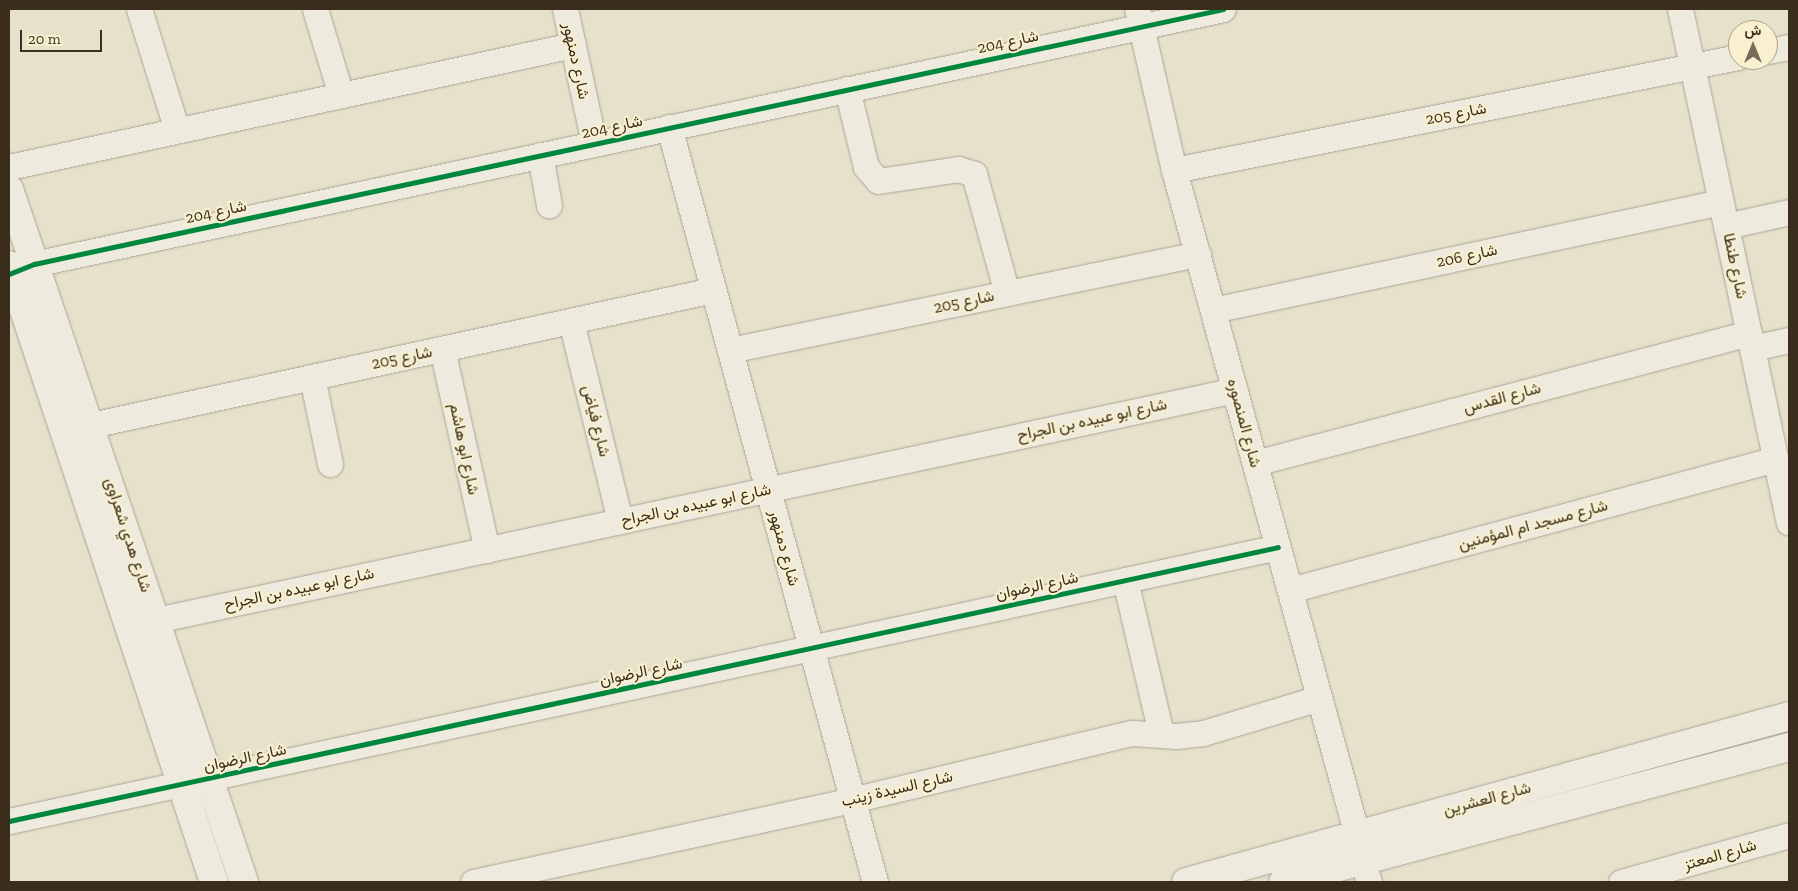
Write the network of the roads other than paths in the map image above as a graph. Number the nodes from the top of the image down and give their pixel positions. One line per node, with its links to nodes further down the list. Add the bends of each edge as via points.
1 (139, 9): 13 (street)
2 (315, 9): 11 (street)
3 (565, 9): 7 (street, شارع دمنهور)
4 (1223, 9): 6 (street, شارع 204)
5 (1680, 9): 9 (street, شارع طنطا)
6 (1138, 18): 10 (street, شارع 204); 17 (street, شارع المنصوره)
7 (573, 45): 11 (street); 14 (street, شارع دمنهور)
8 (1728, 59): 9 (street, شارع 205)
9 (1692, 66): 17 (street, شارع 205); 21 (street, شارع طنطا)
10 (847, 89): 12 (street, شارع 204); 25 (street, via 866,167 878,182 958,169 974,174)
11 (341, 95): 13 (street)
12 (669, 127): 14 (street, شارع 204); 24 (street, شارع دمنهور)
13 (177, 130): 16 (street)
14 (594, 143): 15 (street, شارع 204)
15 (540, 155): 19 (street); 23 (street, شارع 204)
16 (9, 167)
17 (1174, 170): 22 (street, شارع المنصوره)
18 (9, 189): 23 (street, شارع هدي شعراوى)
19 (549, 205)
20 (1789, 212): 21 (street, شارع 206)
21 (1724, 214): 26 (street, شارع 206); 28 (street, شارع طنطا)
22 (1198, 254): 25 (street, شارع 205); 26 (street, شارع المنصوره)
23 (16, 269): 34 (street, شارع هدي شعراوى); 52 (street, شارع هدي شعراوى)
24 (714, 290): 27 (street, شارع 205); 31 (street, شارع دمنهور)
25 (1007, 293): 31 (street, شارع 205)
26 (1213, 310): 33 (street, شارع المنصوره)
27 (571, 321): 30 (street, شارع 205); 39 (street, شارع فياض)
28 (1750, 340): 29 (street, شارع القدس); 35 (street, شارع طنطا); 36 (street, شارع القدس)
29 (1789, 340)
30 (442, 349): 32 (street, شارع 205); 42 (street, شارع ابو هاشم)
31 (730, 350): 38 (street, شارع دمنهور)
32 (312, 377): 34 (street, شارع 205); 37 (street)
33 (1235, 390): 36 (street, شارع المنصوره); 38 (street, شارع ابو عبيده بن الجراح)
34 (91, 425): 45 (street, شارع هدي شعراوى)
35 (1776, 459): 40 (street, شارع طنطا); 44 (street, شارع مسجد ام المؤمنين)
36 (1255, 463): 41 (street, شارع المنصوره)
37 (330, 464)
38 (768, 490): 39 (street, شارع ابو عبيده بن الجراح); 46 (street, شارع دمنهور)
39 (620, 521): 42 (street, شارع ابو عبيده بن الجراح)
40 (1789, 523)
41 (1278, 547): 43 (street, شارع الرضوان); 44 (street, شارع المنصوره)
42 (487, 550): 45 (street, شارع ابو عبيده بن الجراح)
43 (1125, 580): 46 (street, شارع الرضوان); 49 (street)
44 (1290, 590): 47 (street, شارع المنصوره)
45 (156, 620): 51 (street, شارع هدي شعراوى)
46 (811, 648): 51 (street, شارع الرضوان); 53 (street, شارع دمنهور)
47 (1319, 698): 49 (street, شارع السيدة زينب, via 1203,733); 56 (street, شارع المنصوره)
48 (1789, 716): 56 (street, شارع العشرين)
49 (1161, 734): 53 (street, شارع السيدة زينب, via 1132,733)
50 (1789, 747): 56 (street, شارع العشرين)
51 (209, 778): 52 (street, شارع الرضوان); 58 (street, شارع هدي شعراوى)
52 (180, 784): 54 (street, شارع الرضوان); 57 (street, شارع هدي شعراوى)
53 (852, 800): 59 (street, شارع السيدة زينب); 60 (street, شارع دمنهور)
54 (9, 821)
55 (1789, 835): 63 (street, شارع المعتز)
56 (1363, 859): 61 (street, شارع العشرين); 62 (street, شارع العشرين)
57 (214, 882)
58 (244, 882)
59 (473, 882)
60 (875, 882)
61 (1186, 882)
62 (1283, 882)
63 (1621, 882)

